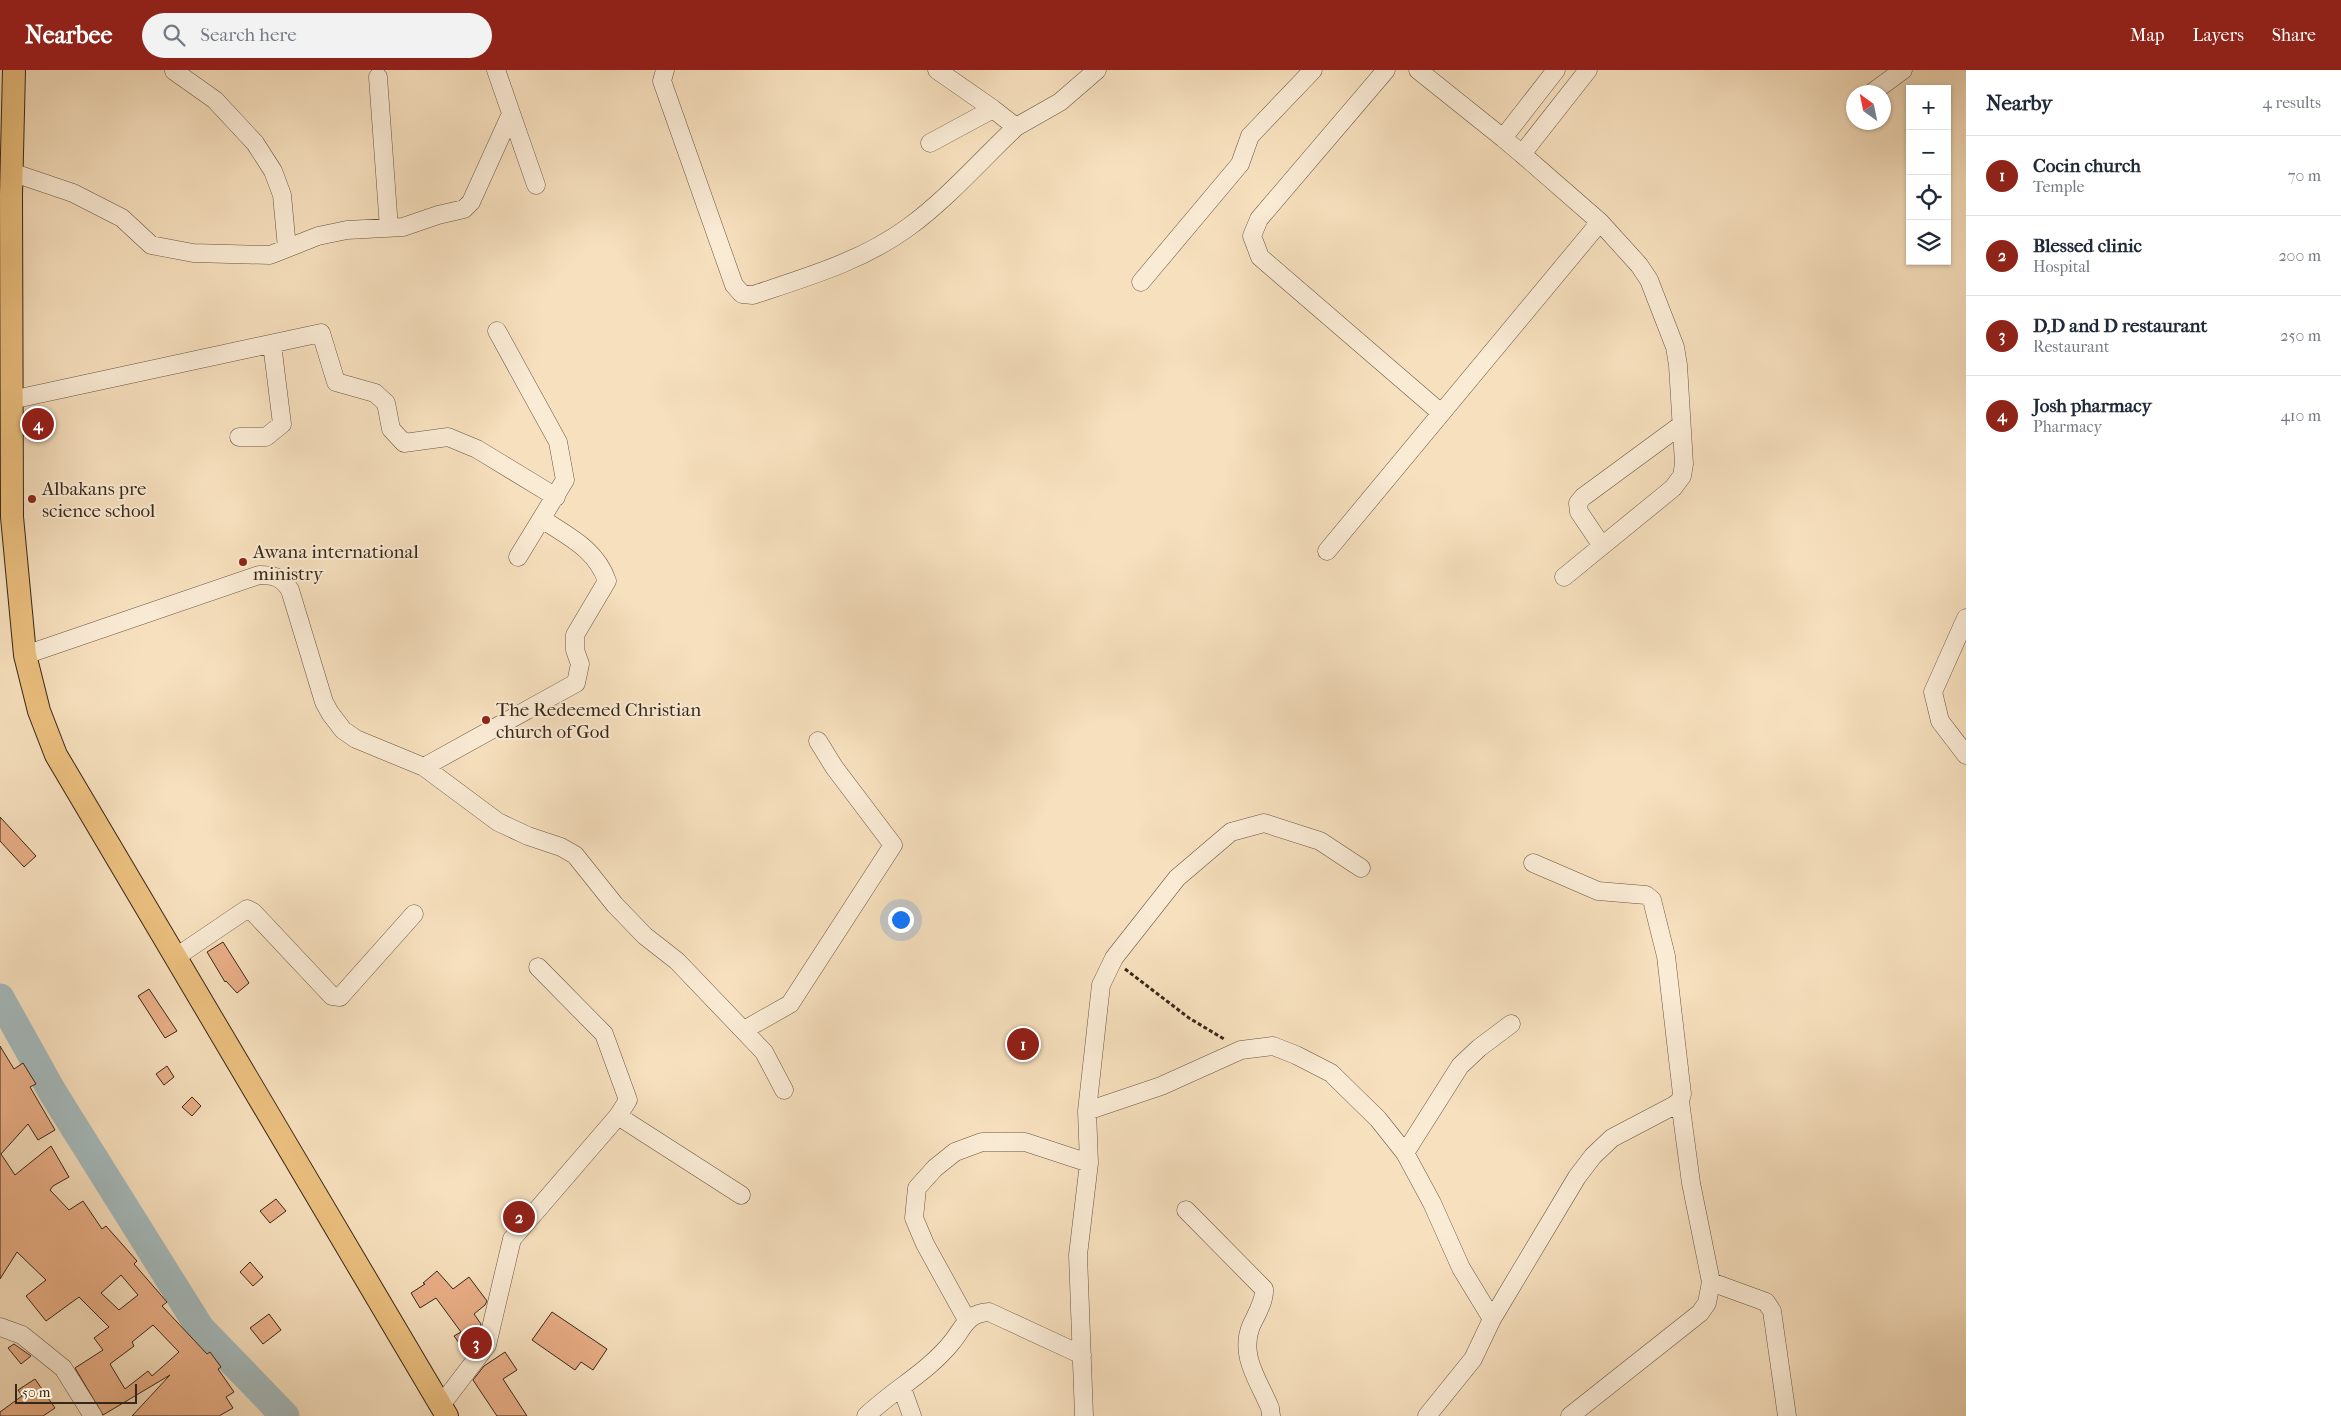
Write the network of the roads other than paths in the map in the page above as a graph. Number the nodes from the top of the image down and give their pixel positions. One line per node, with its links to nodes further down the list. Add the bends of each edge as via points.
1 (14, 70): 22 (main road)
2 (496, 70): 16 (street)
3 (665, 70): 17 (street, via 662,81 734,285 742,294 753,295 837,267 871,251 910,226)
4 (937, 70): 15 (street)
5 (1097, 70): 17 (street, via 1060,102)
6 (1313, 70): 26 (street, via 1250,136 1240,164)
7 (1386, 70): 30 (street, via 1259,219 1252,236 1260,257)
8 (1418, 70): 18 (street)
9 (1556, 70): 18 (street)
10 (1588, 70): 20 (street)
11 (1904, 70): 14 (street)
12 (174, 71): 25 (street, via 215,100 255,143 273,171 282,195)
13 (378, 77): 24 (street)
14 (1883, 85)
15 (993, 109): 17 (street); 19 (street)
16 (510, 116): 21 (street); 24 (street, via 471,202 464,209)
17 (1016, 127)
18 (1503, 138): 20 (street)
19 (930, 143)
20 (1522, 154): 23 (street)
21 (536, 185)
22 (7, 186): 25 (street, via 73,194 122,218 151,245 193,253 270,255); 29 (main road)
23 (1600, 222): 30 (street); 31 (street, via 1639,265 1655,295 1675,347)
24 (389, 228): 25 (street, via 347,230 318,236)
25 (287, 248)
26 (1141, 282)
27 (497, 331): 33 (street, via 558,442 565,480)
28 (272, 344): 29 (street); 32 (street, via 282,424 266,437); 33 (street, via 321,333 336,382 375,393 386,403 392,429 404,443 448,437 477,449)
29 (11, 400): 40 (main road, via 12,517)
30 (1442, 413): 36 (street)
31 (1681, 425): 35 (street, via 1682,476 1674,488); 35 (street, via 1583,496 1578,503 1580,512)
32 (239, 437)
33 (556, 497): 34 (street)
34 (542, 519): 37 (street); 43 (street, via 594,556 607,581 576,635 575,650 580,664 576,683)
35 (1602, 546): 38 (street)
36 (1327, 552)
37 (518, 557)
38 (1564, 577)
39 (1966, 618): 42 (street, via 1933,692 1940,721)
40 (25, 655): 43 (street, via 259,575 273,575 284,580 290,590 330,714 343,730 356,739); 47 (main road, via 38,711 56,755)
41 (818, 741): 50 (street, via 893,845 790,1004)
42 (1966, 755)
43 (424, 767): 50 (street, via 498,822 561,847 575,856 645,936 677,961)
44 (1533, 863): 52 (street, via 1598,891 1646,895 1652,900 1666,956 1682,1094)
45 (1361, 868): 53 (street, via 1320,841 1264,823 1231,832 1176,878 1114,958 1101,985)
46 (414, 914): 47 (street, via 340,997 332,996 247,909)
47 (176, 957): 65 (main road)
48 (538, 967): 54 (street, via 604,1034 628,1100)
49 (1511, 1024): 55 (street, via 1460,1066)
50 (744, 1030): 51 (street, via 764,1052)
51 (784, 1090)
52 (1680, 1101): 59 (street, via 1691,1183); 60 (street, via 1612,1138 1593,1156)
53 (1087, 1111): 55 (street, via 1161,1086 1241,1050 1273,1046 1331,1073 1378,1119); 56 (street)
54 (618, 1116): 57 (street); 65 (street, via 512,1239 487,1345)
55 (1405, 1154): 60 (street, via 1432,1203 1461,1268)
56 (1089, 1163): 61 (street, via 1025,1142 982,1142 955,1152 917,1188 914,1218); 63 (street, via 1078,1254)
57 (741, 1195)
58 (1186, 1210): 70 (street, via 1264,1289 1246,1346 1249,1362)
59 (1711, 1282): 72 (street, via 1707,1303 1700,1313); 73 (street, via 1766,1302 1772,1312)
60 (1492, 1319): 71 (street, via 1474,1359)
61 (967, 1320): 63 (street, via 978,1312 988,1312); 64 (street, via 951,1343)
62 (0, 1327): 66 (street, via 22,1335 63,1368)
63 (1082, 1355): 69 (street)
64 (902, 1388): 67 (street); 68 (street)
65 (444, 1411)
66 (94, 1416)
67 (866, 1416)
68 (912, 1416)
69 (1084, 1416)
70 (1271, 1416)
71 (1427, 1416)
72 (1570, 1416)
73 (1787, 1416)

